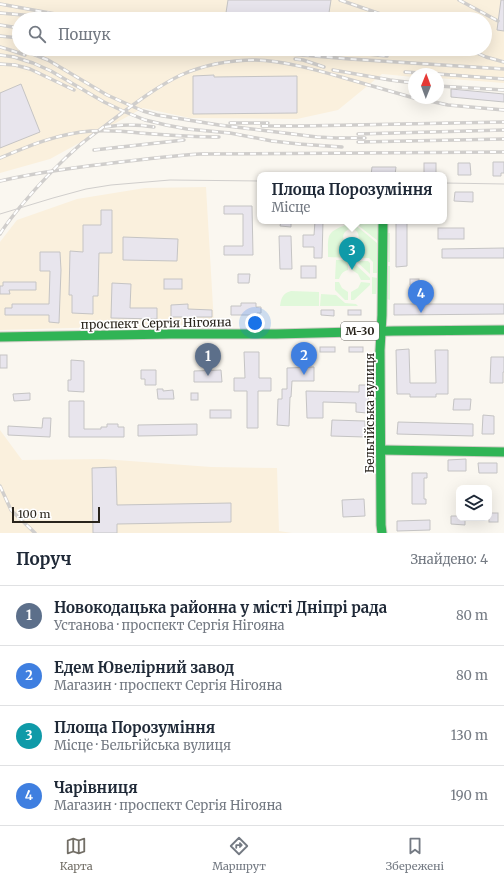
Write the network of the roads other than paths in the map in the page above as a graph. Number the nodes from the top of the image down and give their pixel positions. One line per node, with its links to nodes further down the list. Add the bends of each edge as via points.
1 (383, 224): 3 (main road, Бельгійська вулиця)
2 (504, 330): 3 (main road, проспект Сергія Нігояна / М-30)
3 (381, 331): 4 (main road, проспект Сергія Нігояна / М-30); 5 (main road, Бельгійська вулиця)
4 (0, 337)
5 (381, 450): 6 (main road); 7 (main road, Бельгійська вулиця)
6 (504, 452)
7 (382, 533)

